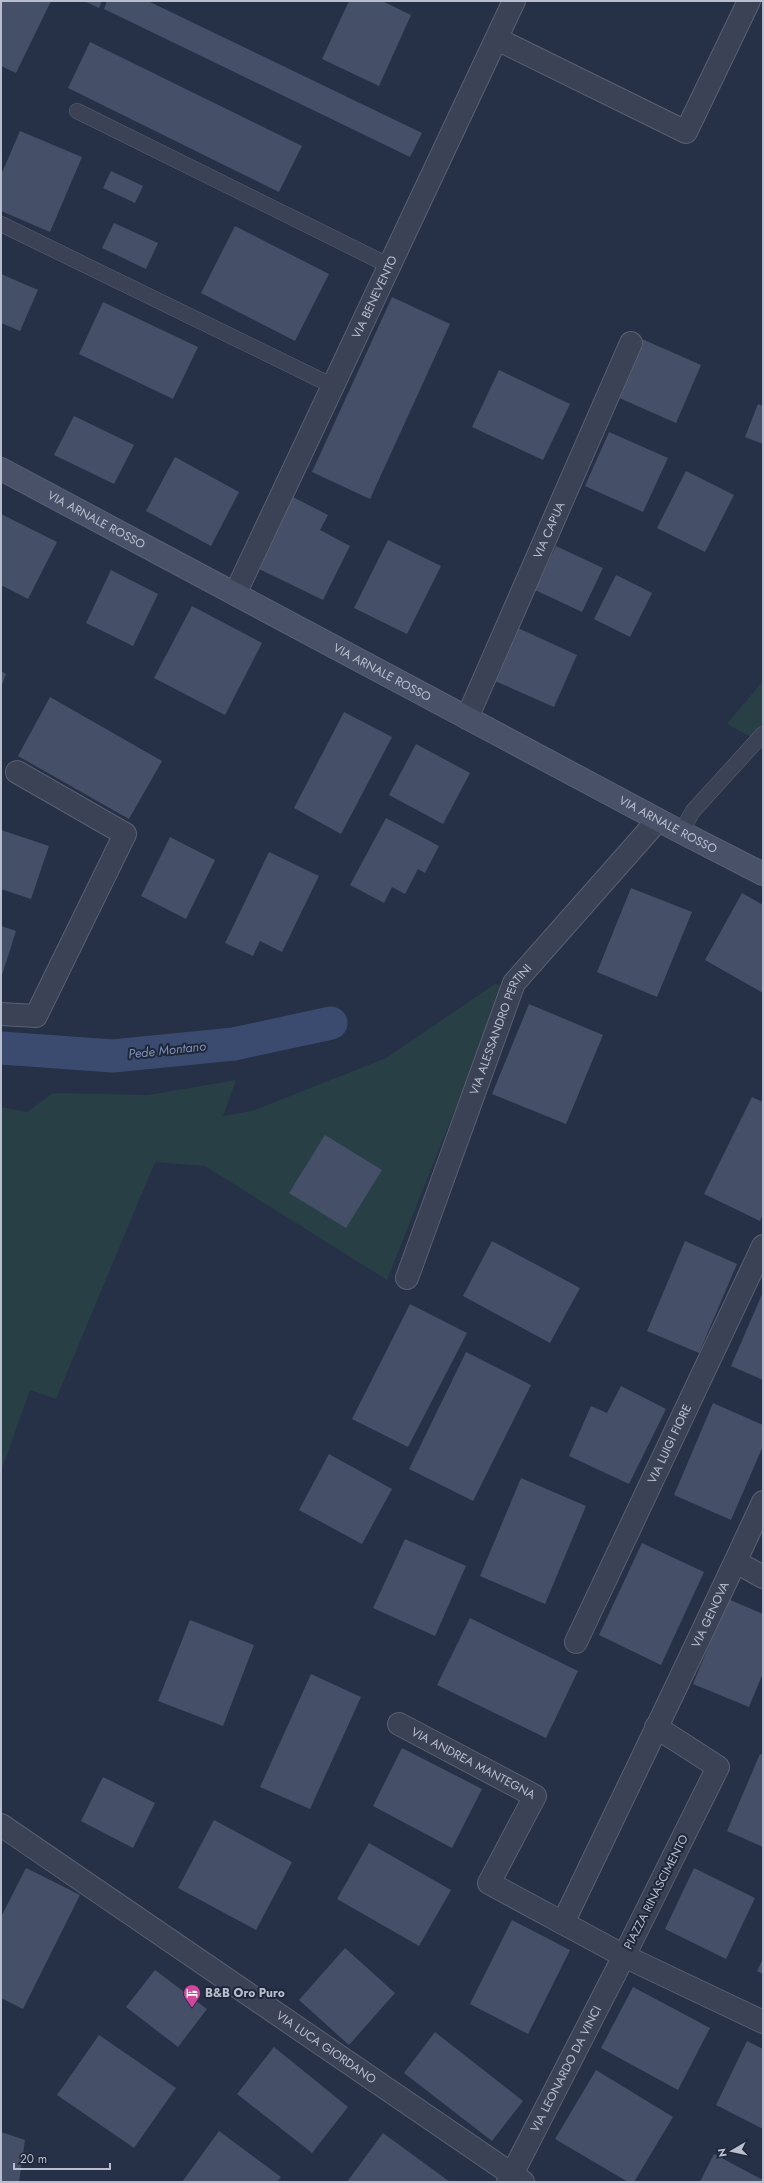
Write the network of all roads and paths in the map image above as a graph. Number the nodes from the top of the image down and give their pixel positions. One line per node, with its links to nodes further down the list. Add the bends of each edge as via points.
1 (514, 1): 3 (street, VIA BENEVENTO)
2 (749, 1): 3 (street, via 686,132)
3 (497, 39): 6 (street, VIA BENEVENTO)
4 (77, 111): 6 (lane)
5 (1, 224): 8 (lane)
6 (390, 266): 8 (street, VIA BENEVENTO)
7 (630, 343): 11 (street, VIA CAPUA)
8 (333, 386): 10 (street, VIA BENEVENTO)
9 (1, 469): 10 (street, VIA ARNALE ROSSO)
10 (235, 594): 11 (street, VIA ARNALE ROSSO)
11 (467, 718): 14 (street, VIA ARNALE ROSSO)
12 (763, 734): 15 (lane, via 693,811)
13 (17, 772): 17 (street, via 125,834 36,1016)
14 (650, 816): 15 (street, VIA ARNALE ROSSO); 19 (street, VIA ALESSANDRO PERTINI, via 514,983)
15 (681, 832): 16 (street, VIA ARNALE ROSSO)
16 (763, 874)
17 (1, 1014)
18 (763, 1246): 23 (street, VIA LUIGI FIORE)
19 (407, 1278)
20 (763, 1502): 21 (street, VIA GENOVA)
21 (736, 1562): 22 (street); 25 (street, VIA GENOVA)
22 (763, 1578)
23 (576, 1642)
24 (399, 1724): 27 (street, VIA ANDREA MANTEGNA, via 535,1796 489,1883)
25 (656, 1727): 27 (street); 28 (street, PIAZZA RINASCIMENTO, via 718,1767)
26 (1, 1825): 30 (street, VIA LUCA GIORDANO)
27 (563, 1923): 28 (street, PIAZZA RINASCIMENTO)
28 (624, 1956): 29 (street); 30 (street, VIA LEONARDO DA VINCI)
29 (763, 2022)
30 (514, 2180)

